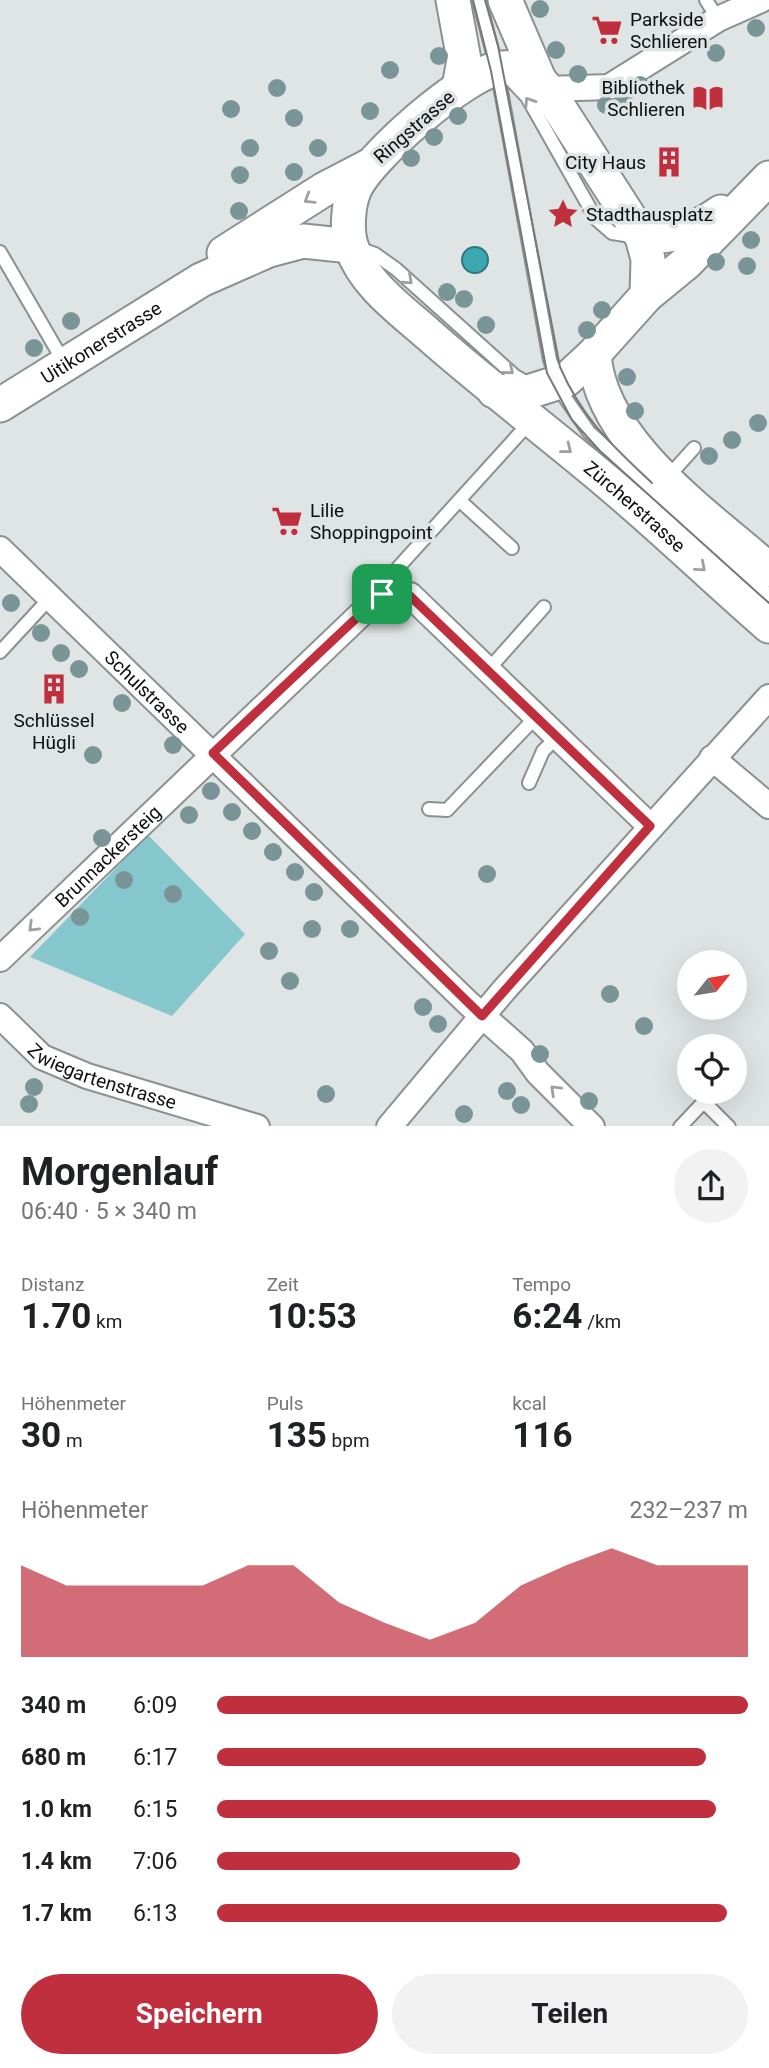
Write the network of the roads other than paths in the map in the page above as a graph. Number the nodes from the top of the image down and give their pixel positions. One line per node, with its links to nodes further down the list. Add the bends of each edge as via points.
1 (453, 0): 8 (main road, Ringstrasse, via 464,60)
2 (479, 0): 6 (lane)
3 (505, 0): 7 (main road)
4 (761, 0): 5 (street)
5 (712, 9): 7 (street, via 610,87)
6 (497, 69): 7 (main road, via 512,68); 8 (main road, Ringstrasse); 11 (lane, one-way to 6, via 612,233 596,219 527,97); 18 (lane, via 550,360)
7 (543, 84): 11 (main road)
8 (459, 87): 9 (main road, Ringstrasse)
9 (369, 166): 12 (main road, Ringstrasse, via 354,190 349,214); 14 (main road, Uitikonerstrasse, one-way to 14, via 223,254)
10 (765, 182): 11 (main road, via 693,230 677,236); 15 (main road, via 686,263)
11 (642, 237): 15 (main road, via 648,259)
12 (351, 246): 14 (main road, Uitikonerstrasse, via 303,241 269,250); 18 (lane, one-way to 18, via 375,254 396,269); 18 (main road, via 361,268 391,301 494,391)
13 (0, 252): 17 (lane)
14 (201, 280): 17 (main road, Uitikonerstrasse)
15 (647, 295): 16 (main road)
16 (594, 354): 18 (main road); 21 (main road, via 599,387 613,414)
17 (65, 364): 19 (main road, Uitikonerstrasse)
18 (543, 398): 22 (lane); 27 (lane, via 577,417 606,449); 30 (main road, Zürcherstrasse, one-way to 30, via 590,467)
19 (0, 405)
20 (694, 448): 21 (lane)
21 (666, 479): 25 (main road)
22 (459, 500): 23 (lane); 26 (lane, via 396,570)
23 (512, 548)
24 (0, 549): 28 (street, Schulstrasse)
25 (769, 570)
26 (382, 594): 32 (street, via 410,596); 36 (street, Brunnackersteig)
27 (769, 595)
28 (50, 598): 31 (lane); 36 (street, Schulstrasse)
29 (544, 607): 32 (lane)
30 (769, 626)
31 (0, 652)
32 (488, 670): 34 (street)
33 (769, 697): 37 (street)
34 (536, 717): 35 (street); 40 (lane, via 447,810)
35 (557, 737): 38 (lane, via 543,751); 41 (street)
36 (213, 753): 42 (street, Brunnackersteig, one-way to 42); 44 (street, Schulstrasse)
37 (712, 758): 39 (street); 41 (street)
38 (529, 783)
39 (769, 806)
40 (429, 809)
41 (650, 826): 44 (street)
42 (0, 959)
43 (0, 1016): 47 (street, Zwiegartenstrasse, via 43,1057)
44 (482, 1016): 48 (street); 49 (street, Schulstrasse, one-way to 44)
45 (702, 1104): 50 (lane)
46 (706, 1104): 51 (lane)
47 (257, 1126)
48 (388, 1126)
49 (592, 1126)
50 (680, 1126)
51 (729, 1126)

